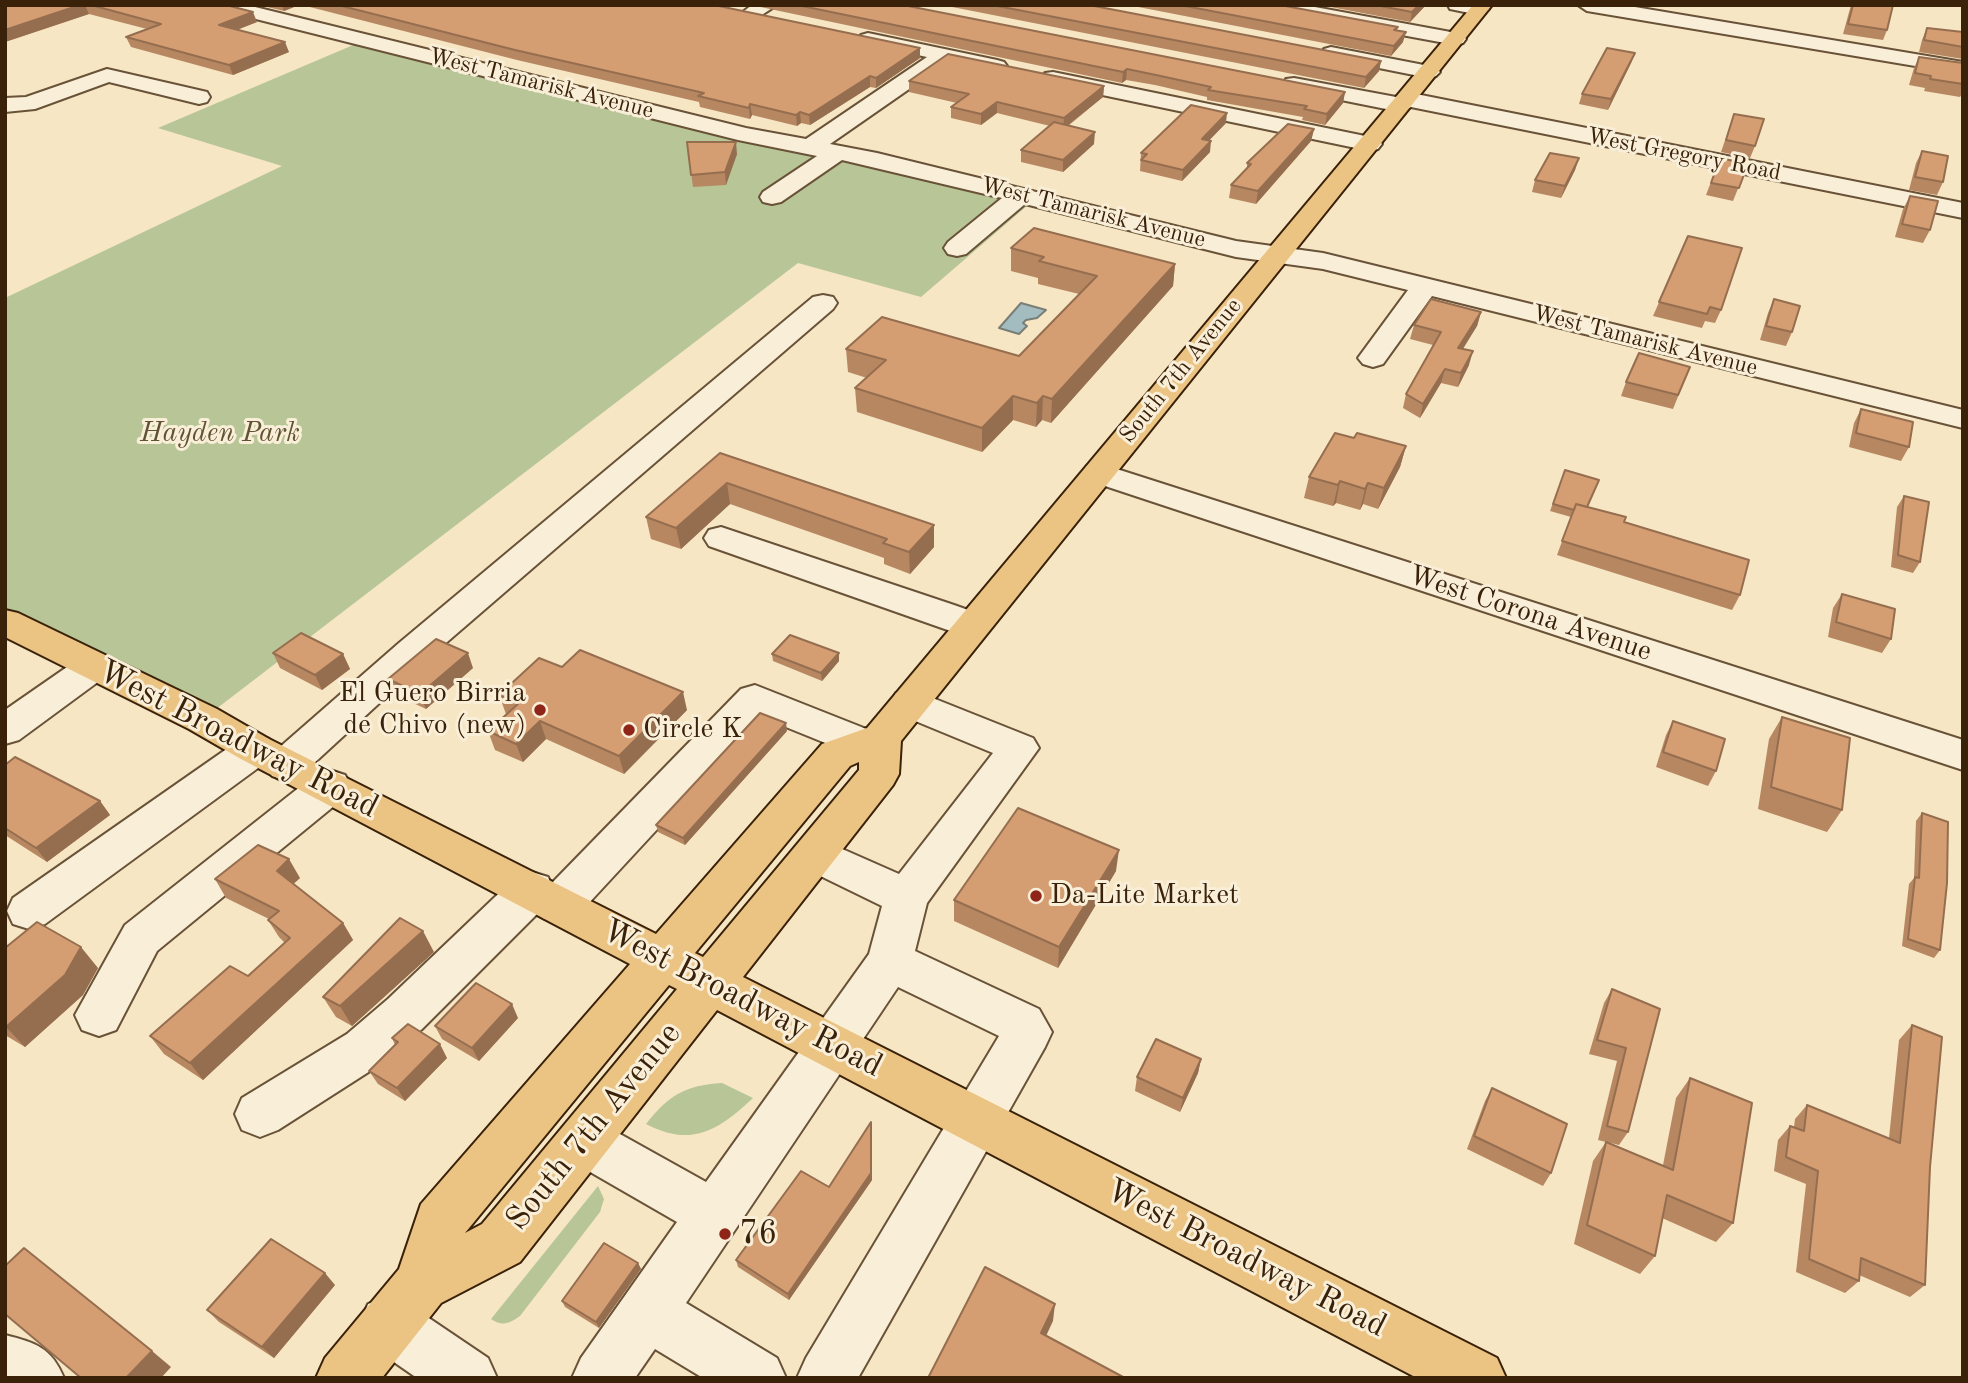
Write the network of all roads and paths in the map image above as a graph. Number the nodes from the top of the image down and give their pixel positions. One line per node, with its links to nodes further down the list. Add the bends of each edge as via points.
1 (223, 5): 16 (street, West Tamarisk Avenue)
2 (1271, 5): 6 (street)
3 (1587, 5): 9 (street)
4 (1473, 7): 6 (main road, South 7th Avenue)
5 (854, 36): 8 (street)
6 (1456, 39): 10 (main road, South 7th Avenue)
7 (1310, 49): 10 (street)
8 (944, 55): 15 (street); 16 (street)
9 (1963, 68)
10 (1429, 72): 13 (main road, South 7th Avenue)
11 (1273, 80): 13 (street, West Gregory Road)
12 (199, 97): 14 (street, via 107,75 41,100)
13 (1404, 102): 15 (main road, South 7th Avenue); 20 (street, West Gregory Road)
14 (5, 105)
15 (1370, 144): 22 (main road, South 7th Avenue)
16 (810, 147): 17 (street, West Tamarisk Avenue)
17 (838, 152): 18 (street, West Tamarisk Avenue); 19 (street)
18 (1021, 195): 21 (street); 22 (street, West Tamarisk Avenue, via 1236,249)
19 (772, 197)
20 (1963, 211)
21 (957, 248)
22 (1278, 253): 23 (street, West Tamarisk Avenue); 27 (main road, South 7th Avenue)
23 (1425, 286): 25 (street); 26 (street, West Tamarisk Avenue)
24 (823, 303): 36 (street, via 412,652)
25 (1373, 358)
26 (1963, 419)
27 (1098, 473): 30 (main road, South 7th Avenue); 35 (street, West Corona Avenue)
28 (721, 538): 30 (street)
29 (5, 622): 31 (main road, West Broadway Road)
30 (972, 625): 32 (main road, South 7th Avenue)
31 (93, 667): 33 (street); 36 (main road, West Broadway Road)
32 (910, 703): 34 (main road, South 7th Avenue); 40 (street, via 1019,748)
33 (5, 730)
34 (873, 741): 38 (main road, South 7th Avenue, via 879,774); 39 (street, via 755,699); 42 (main road, South 7th Avenue, via 836,755)
35 (1963, 755)
36 (271, 757): 37 (main road, West Broadway Road); 41 (street)
37 (330, 786): 39 (main road, West Broadway Road); 45 (street, via 141,938)
38 (815, 854): 40 (street); 44 (main road, South 7th Avenue)
39 (545, 897): 42 (main road, West Broadway Road); 47 (street, via 364,1048)
40 (906, 897): 43 (street)
41 (29, 911)
42 (661, 958): 44 (main road, West Broadway Road); 51 (main road, South 7th Avenue, via 440,1222)
43 (890, 961): 46 (street); 48 (street, via 1022,1024 1028,1032)
44 (710, 983): 46 (main road, West Broadway Road); 49 (main road, South 7th Avenue)
45 (99, 1014)
46 (832, 1046): 48 (main road, West Broadway Road); 50 (street)
47 (260, 1114)
48 (977, 1122): 59 (street); 60 (main road, West Broadway Road)
49 (584, 1141): 50 (street); 51 (main road, South 7th Avenue, via 501,1243)
50 (715, 1215): 52 (street)
51 (405, 1304): 55 (main road, South 7th Avenue); 56 (street)
52 (647, 1312): 57 (street); 58 (street)
53 (5, 1364): 54 (street)
54 (35, 1378)
55 (345, 1378)
56 (468, 1378)
57 (601, 1378)
58 (757, 1378)
59 (826, 1378)
60 (1477, 1378)

